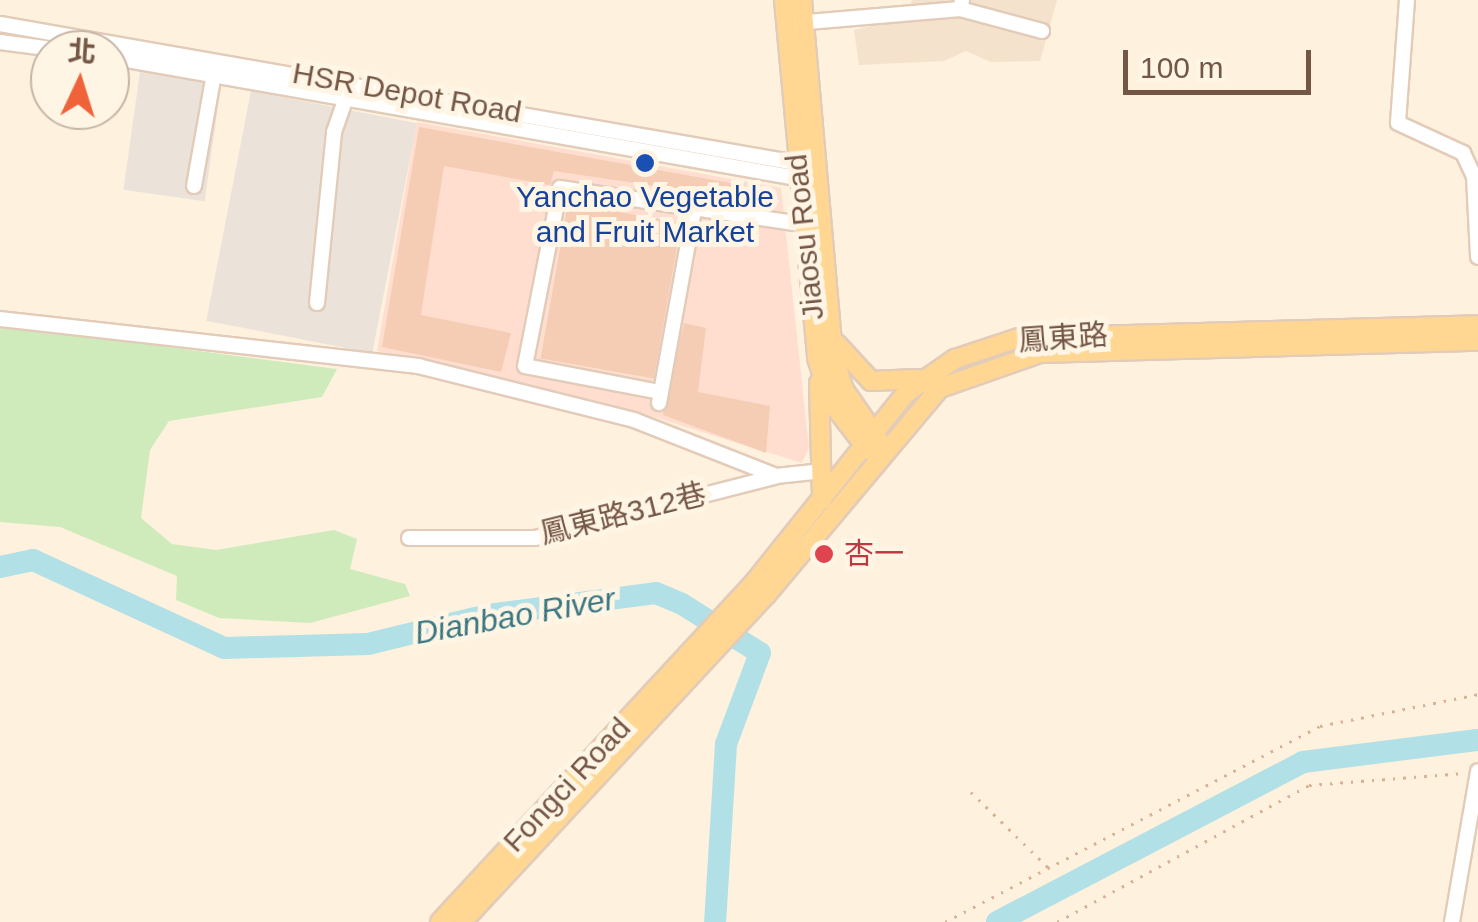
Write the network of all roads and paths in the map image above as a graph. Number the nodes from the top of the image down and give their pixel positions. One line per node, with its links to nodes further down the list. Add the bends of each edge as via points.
1 (784, 0): 5 (main road, Jiaosu Road)
2 (802, 0): 5 (main road, Jiaosu Road)
3 (1407, 0): 19 (street, via 1411,35 1398,123 1463,153 1474,177)
4 (961, 5): 5 (street); 7 (street)
5 (794, 23): 15 (main road, Jiaosu Road)
6 (0, 24): 10 (street, HSR Depot Road)
7 (1042, 31)
8 (0, 42): 9 (street)
9 (30, 46)
10 (217, 58): 12 (street); 13 (street, HSR Depot Road)
11 (130, 60): 12 (street, HSR Depot Road)
12 (214, 74): 14 (street, HSR Depot Road); 16 (street)
13 (350, 82): 14 (street); 15 (street, HSR Depot Road)
14 (347, 100): 15 (street, HSR Depot Road); 20 (street, via 334,132)
15 (806, 173): 18 (main road, Jiaosu Road)
16 (194, 186)
17 (694, 211): 17 (street, via 659,397 525,366 560,188); 18 (street)
18 (812, 226): 22 (main road, Jiaosu Road); 25 (main road, Jiaosu Road)
19 (1478, 256)
20 (316, 303)
21 (0, 319): 29 (street, via 418,366 634,420)
22 (828, 320): 26 (main road, via 843,358 863,377 895,384); 27 (main road, Jiaosu Road, via 838,379)
23 (1478, 325): 26 (main road, 鳳東路, via 1019,338)
24 (1478, 341): 27 (main road, 鳳東路, via 1008,357 940,388)
25 (817, 358): 27 (main road, Jiaosu Road, via 832,403); 28 (main road)
26 (931, 372): 27 (main road, 鳳東路)
27 (874, 446): 30 (main road, 鳳東路); 32 (main road, 鳳東路)
28 (824, 470): 29 (street, 鳳東路312巷); 30 (main road)
29 (776, 476): 31 (street, 鳳東路312巷, via 534,538)
30 (822, 500): 32 (main road, 鳳東路)
31 (409, 538)
32 (760, 589): 33 (main road, Fongci Road)
33 (675, 680): 38 (main road, Fongci Road); 39 (main road, Fongci Road)
34 (1478, 694): 37 (path, via 1347,714)
35 (1478, 772): 41 (path, via 1309,785); 42 (street)
36 (971, 792): 37 (path)
37 (1052, 870): 40 (path)
38 (440, 922)
39 (462, 922)
40 (945, 922)
41 (1057, 922)
42 (1452, 922)

